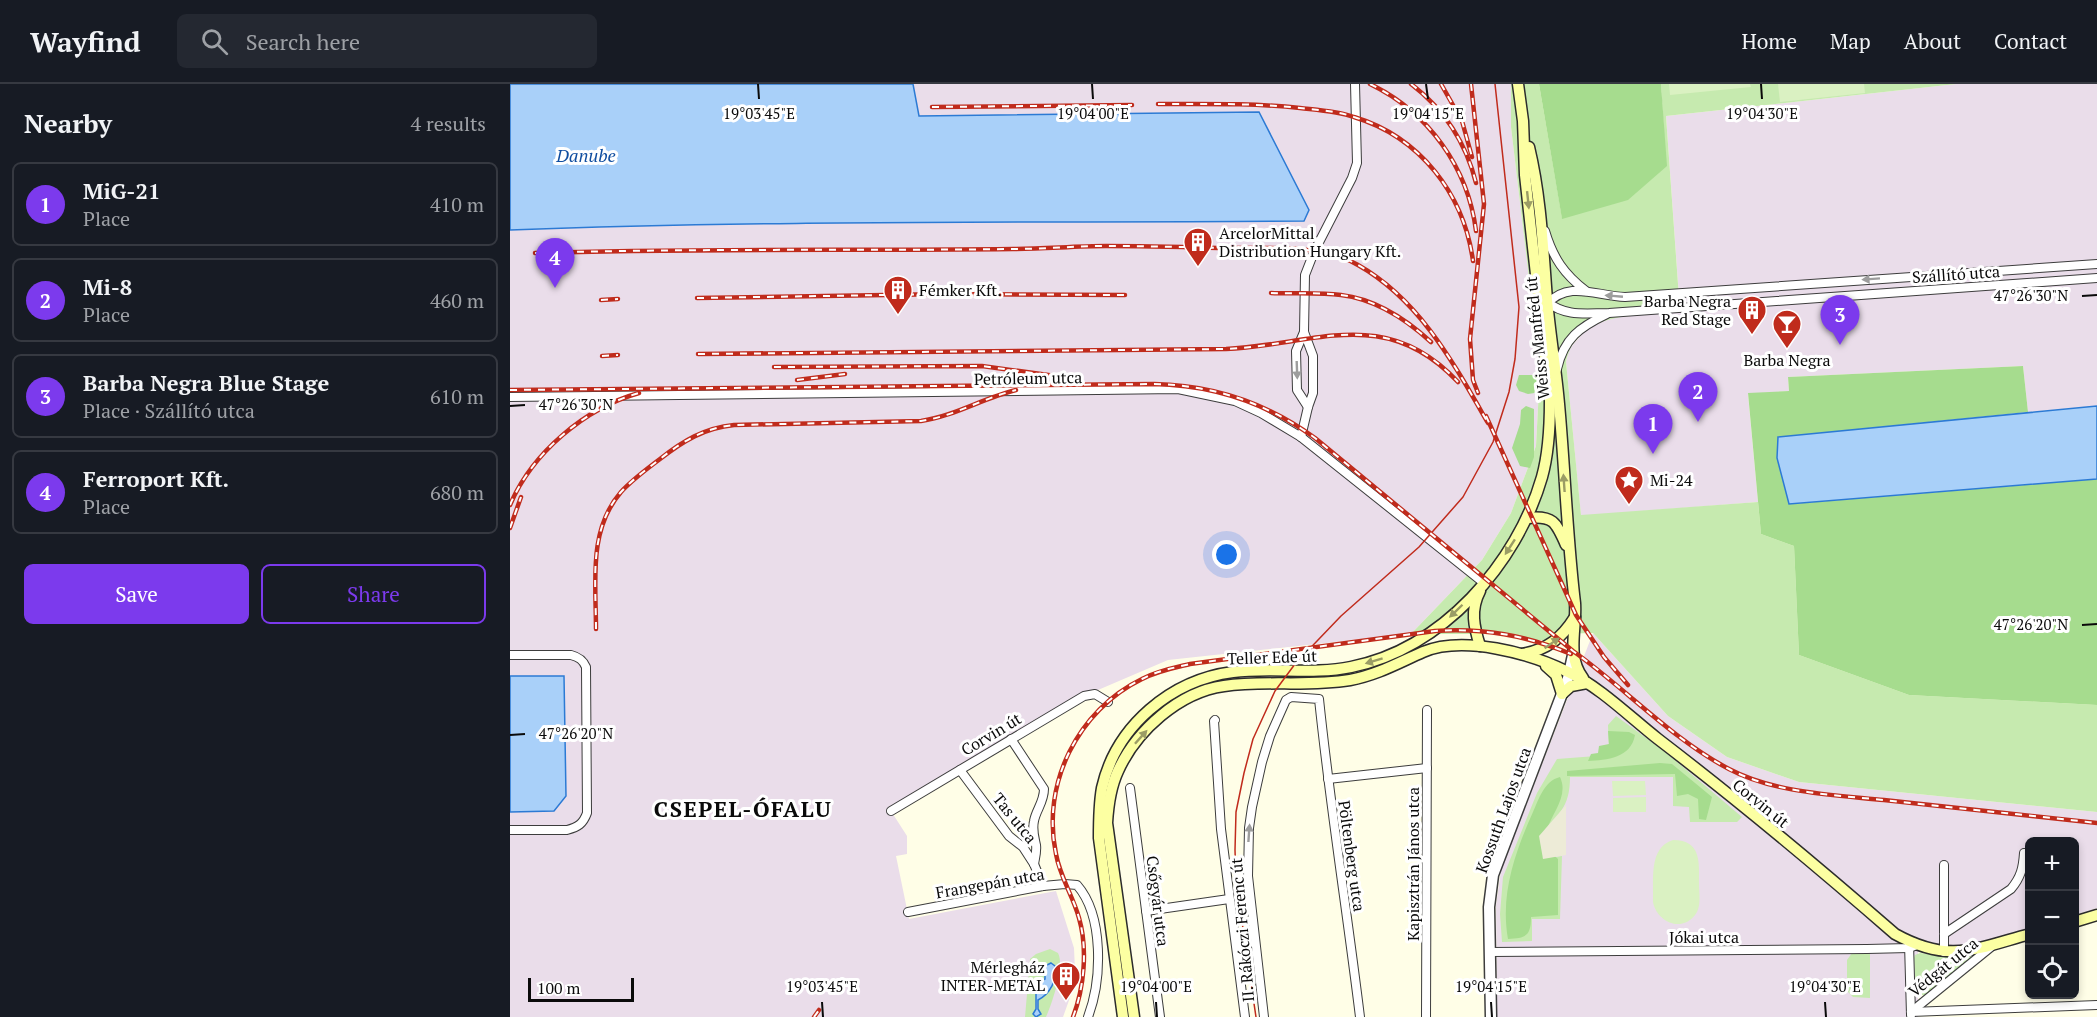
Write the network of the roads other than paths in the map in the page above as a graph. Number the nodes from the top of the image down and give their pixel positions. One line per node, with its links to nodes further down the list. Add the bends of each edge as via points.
1 (1355, 84): 20 (street, via 1357,163 1305,274)
2 (1518, 84): 3 (main road, Weiss Manfréd út)
3 (1523, 121): 4 (main road, Weiss Manfréd út); 10 (main road, Weiss Manfréd út, one-way to 10)
4 (1541, 221): 12 (street, via 1560,267); 16 (main road, Weiss Manfréd út)
5 (2097, 264): 6 (street, Szállító utca)
6 (2020, 268): 7 (street, Szállító utca); 9 (street, Szállító utca)
7 (1891, 278): 11 (street, Szállító utca, one-way to 11); 13 (street, Szállító utca)
8 (2097, 278): 9 (street, Szállító utca)
9 (2022, 283): 13 (street, Szállító utca)
10 (1537, 285): 16 (street); 19 (main road, Weiss Manfréd út)
11 (1784, 285): 14 (street, Szállító utca); 15 (street)
12 (1588, 292): 14 (street, Szállító utca, one-way to 12, via 1625,297); 16 (street, Szállító utca, via 1564,292)
13 (1892, 292): 15 (street, Szállító utca)
14 (1683, 294): 17 (street)
15 (1785, 300): 17 (street, Szállító utca)
16 (1548, 303): 18 (street, Szállító utca, via 1570,314); 19 (street); 21 (main road, Weiss Manfréd út)
17 (1684, 307): 18 (street, Szállító utca)
18 (1609, 313): 21 (street, Szállító utca, via 1588,323 1568,341)
19 (1541, 317): 25 (main road, Weiss Manfréd út, via 1550,430 1542,475)
20 (1304, 332): 23 (street, via 1313,356 1313,393); 23 (street, one-way to 23, via 1296,351 1297,390)
21 (1556, 373): 26 (main road, Weiss Manfréd út, one-way to 21)
22 (510, 397): 24 (street, Petróleum utca, via 1178,389 1235,401)
23 (1308, 407): 24 (street)
24 (1301, 437): 27 (street, Petróleum utca)
25 (1527, 518): 26 (main road, Weiss Manfréd út, via 1550,519); 27 (main road, Weiss Manfréd út, one-way to 27)
26 (1569, 553): 28 (main road, Weiss Manfréd út)
27 (1484, 583): 29 (main road, via 1474,609); 66 (main road, Teller Ede út, one-way to 66, via 1435,631 1378,661 1350,668 1250,670 1215,675 1175,692 1137,720 1109,767 1099,813)
28 (1576, 615): 30 (main road, one-way to 28, via 1542,649 1559,639); 32 (main road, Weiss Manfréd út)
29 (1480, 646): 30 (main road); 67 (main road, Teller Ede út, one-way to 29, via 1107,830 1108,808 1118,771 1131,747 1160,716 1199,693 1222,686 1331,684 1370,675 1443,645)
30 (1518, 654): 33 (main road)
31 (510, 655): 47 (street, via 571,655 584,662 587,813 576,828)
32 (1573, 655): 34 (street, Kossuth Lajos utca); 35 (main road)
33 (1535, 659): 34 (main road, Corvin út); 36 (main road, via 1556,675)
34 (1570, 672): 35 (main road, Corvin út); 36 (street, Kossuth Lajos utca)
35 (1587, 683): 36 (main road, via 1571,686); 60 (main road, Corvin út)
36 (1562, 694): 61 (street, Kossuth Lajos utca, via 1493,875)
37 (1319, 699): 44 (street, Pöltenberg utca); 70 (street, II. Rákóczi Ferenc út, one-way to 37, via 1248,876 1252,807 1264,753 1286,700)
38 (1108, 702): 41 (street, Corvin út, via 1095,694 1084,696)
39 (1427, 710): 42 (street, Kapisztrán János utca)
40 (1215, 720): 52 (street, II. Rákóczi Ferenc út)
41 (1011, 740): 43 (street, Corvin út); 49 (street, via 1044,789 1033,824)
42 (1427, 768): 44 (street); 72 (street, Kapisztrán János utca)
43 (960, 770): 46 (street, Corvin út); 49 (street, Tas utca)
44 (1328, 779): 71 (street, Pöltenberg utca)
45 (1130, 788): 53 (street, Csőgyár utca)
46 (891, 811)
47 (510, 830)
48 (2024, 853): 57 (street, via 2023,870 2011,888)
49 (1034, 864): 51 (street, Tas utca)
50 (1944, 865): 57 (street)
51 (1043, 886): 54 (street, Frangepán utca); 65 (street, Frangepán utca, via 1077,885 1090,903 1098,956)
52 (1229, 899): 53 (street); 69 (street, II. Rákóczi Ferenc út)
53 (1146, 910): 68 (street, Csőgyár utca)
54 (908, 912)
55 (2097, 915): 56 (main road)
56 (2079, 920)
57 (1944, 934): 62 (street)
58 (2025, 935): 59 (main road, Védgát utca)
59 (1994, 944): 62 (main road, Védgát utca); 64 (street, Védgát utca)
60 (1912, 945): 61 (street, Jókai utca); 62 (main road, Védgát utca); 64 (street, Védgát utca)
61 (1490, 952): 73 (street, Kossuth Lajos utca)
62 (1944, 952)
63 (2097, 1005): 64 (street)
64 (1911, 1015)
65 (1088, 1017)
66 (1123, 1017)
67 (1134, 1017)
68 (1160, 1017)
69 (1245, 1017)
70 (1264, 1017)
71 (1360, 1017)
72 (1426, 1017)
73 (1491, 1017)

